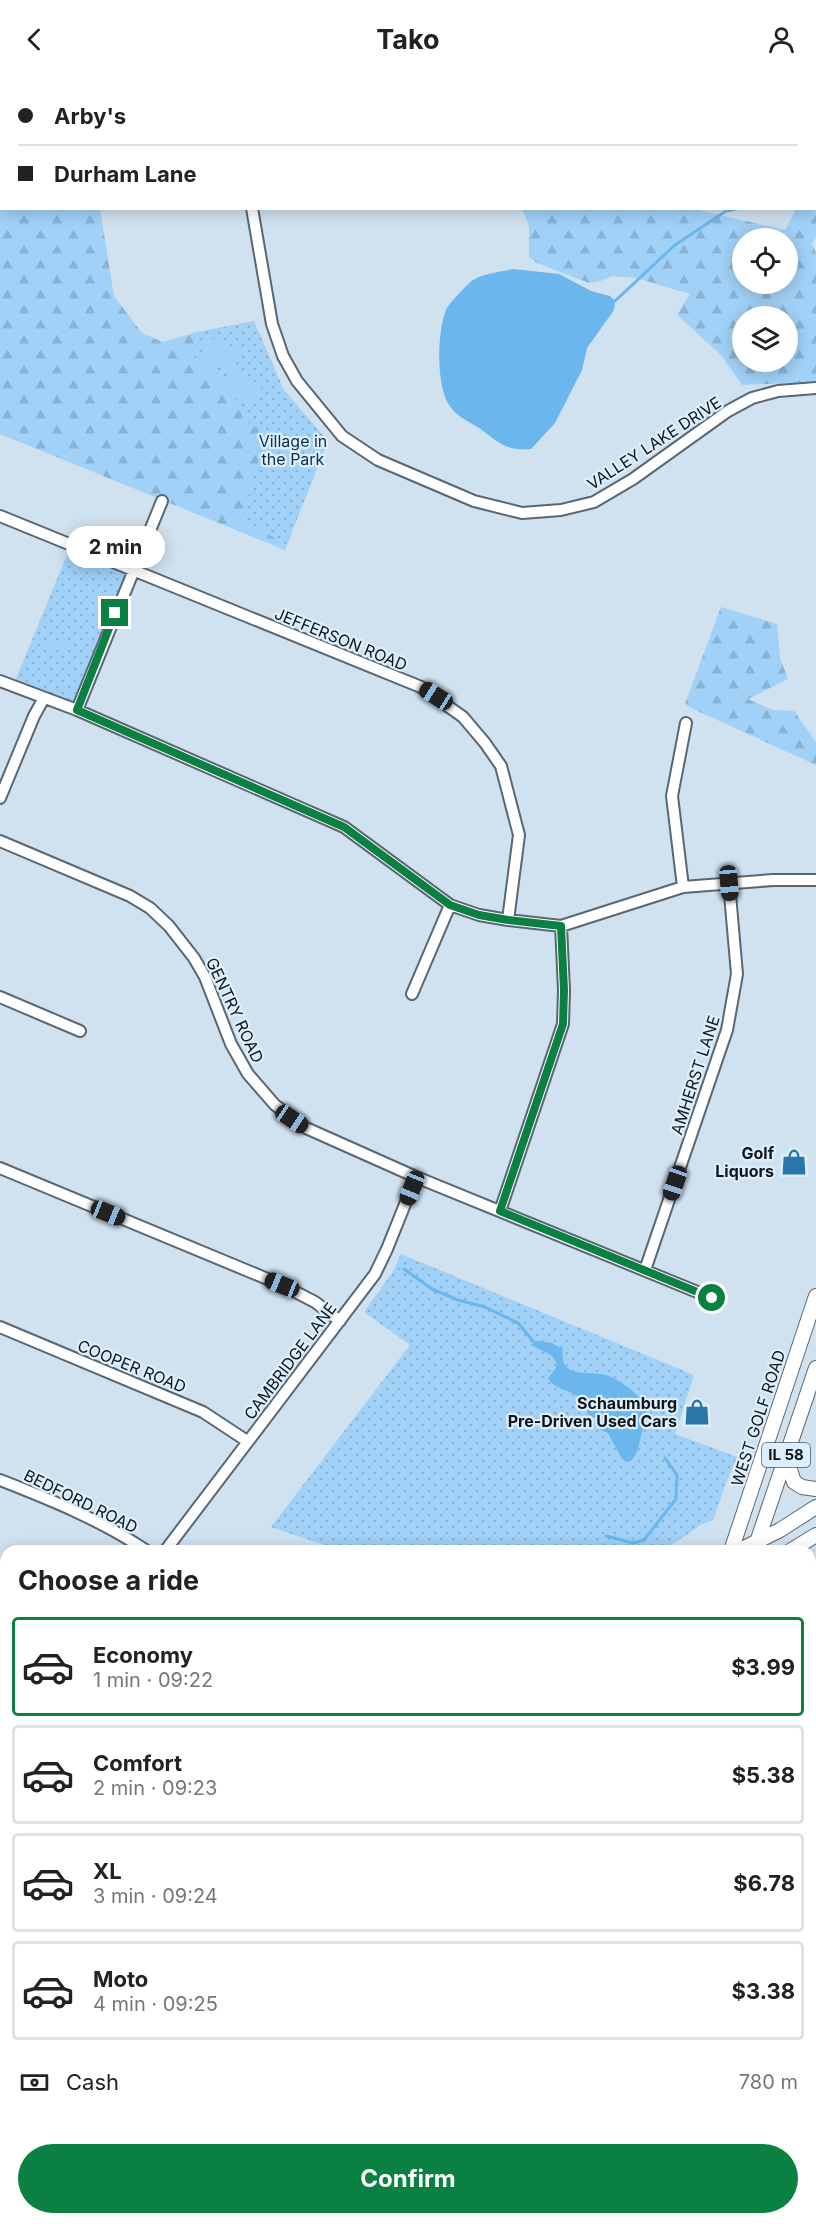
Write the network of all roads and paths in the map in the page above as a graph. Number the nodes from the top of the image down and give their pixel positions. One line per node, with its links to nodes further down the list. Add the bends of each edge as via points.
1 (252, 210): 2 (street, VALLEY LAKE DRIVE, via 272,324 297,381 342,436 378,460 474,501 522,513 594,502 752,398)
2 (816, 388)
3 (162, 501): 5 (street)
4 (0, 516): 5 (street, JEFFERSON ROAD)
5 (132, 570): 8 (street); 16 (street, JEFFERSON ROAD, via 421,687 458,713 501,766 519,835)
6 (0, 681): 7 (street)
7 (44, 698): 8 (street); 10 (street)
8 (77, 710): 15 (street, via 344,827)
9 (686, 723): 14 (street, via 672,796)
10 (0, 798)
11 (0, 841): 22 (street, GENTRY ROAD, via 110,886 150,908 195,958 241,1063 275,1105 306,1128)
12 (816, 880): 13 (street)
13 (729, 883): 14 (street); 24 (street, AMHERST LANE, via 737,974 727,1030)
14 (683, 887): 17 (street)
15 (450, 905): 16 (street); 18 (street)
16 (508, 920): 17 (street)
17 (561, 926): 23 (street, via 563,1024)
18 (412, 994)
19 (0, 997): 20 (street)
20 (80, 1031)
21 (0, 1168): 27 (street, via 282,1285)
22 (416, 1177): 23 (street, GENTRY ROAD); 27 (street, CAMBRIDGE LANE, via 381,1262)
23 (500, 1211): 24 (street, GENTRY ROAD)
24 (645, 1270): 26 (street, GENTRY ROAD)
25 (816, 1296): 38 (main road, WEST GOLF ROAD / IL 58)
26 (712, 1298)
27 (340, 1321): 30 (street, CAMBRIDGE LANE)
28 (0, 1328): 30 (street, COOPER ROAD, via 203,1412)
29 (816, 1368): 31 (main road, IL 58)
30 (247, 1442): 37 (street, CAMBRIDGE LANE)
31 (786, 1457): 33 (main road, via 794,1482); 39 (main road, IL 58)
32 (0, 1480): 36 (street, BEDFORD ROAD, via 120,1532)
33 (816, 1489)
34 (816, 1507): 40 (main road)
35 (816, 1535): 41 (main road)
36 (138, 1545)
37 (170, 1545)
38 (733, 1545)
39 (755, 1545)
40 (757, 1545)
41 (800, 1545)

